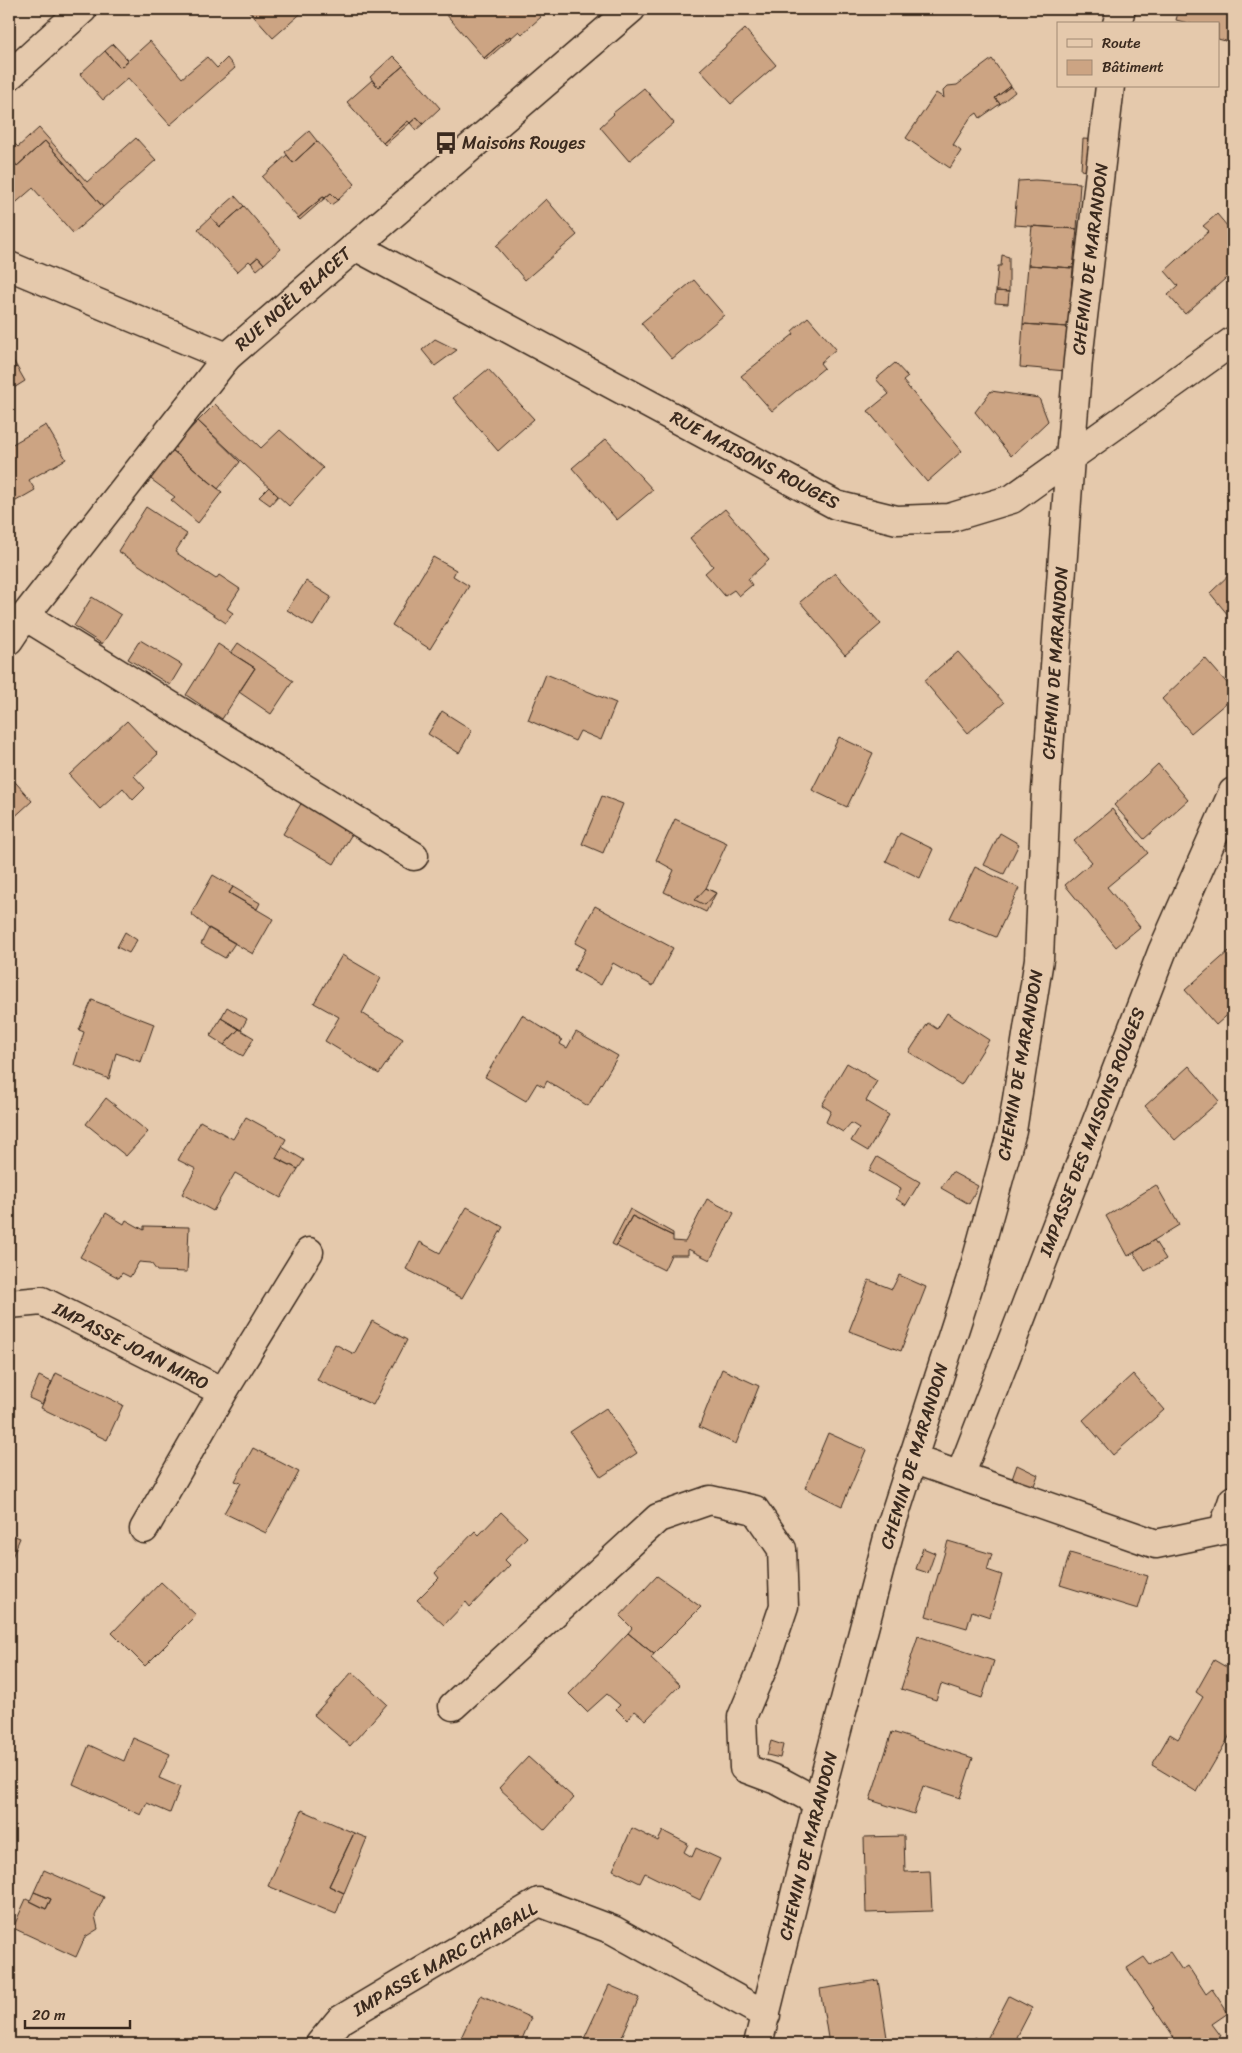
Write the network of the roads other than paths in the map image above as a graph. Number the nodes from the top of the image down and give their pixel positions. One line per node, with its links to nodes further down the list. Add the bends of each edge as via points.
1 (83, 9): 5 (street)
2 (631, 9): 7 (street, RUE NOËL BLACET)
3 (1121, 9): 4 (street)
4 (1118, 22)
5 (9, 76)
6 (1110, 88): 11 (street, CHEMIN DE MARANDON, via 1078,360)
7 (355, 246): 10 (street, RUE NOËL BLACET); 11 (street, RUE MAISONS ROUGES, via 836,505 897,520 949,518 1012,499)
8 (9, 266): 10 (street)
9 (1233, 341): 11 (street, RUE MAISONS ROUGES)
10 (227, 357): 12 (street, RUE NOËL BLACET)
11 (1070, 458): 19 (street, CHEMIN DE MARANDON, via 1046,791 1038,959 1013,1121 974,1269)
12 (25, 616): 13 (street, RUE NOËL BLACET); 15 (street)
13 (9, 640)
14 (1233, 792): 20 (street, IMPASSE DES MAISONS ROUGES, via 1162,952)
15 (414, 856)
16 (309, 1252): 18 (street)
17 (9, 1304): 18 (street, IMPASSE JOAN MIRO, via 42,1301)
18 (223, 1392): 22 (street)
19 (912, 1459): 20 (street); 24 (street, CHEMIN DE MARANDON, via 890,1526)
20 (960, 1476): 21 (street, via 1156,1544 1223,1530)
21 (1233, 1500)
22 (144, 1529)
23 (453, 1706): 24 (street, via 658,1518 710,1500 755,1510 782,1548 784,1606 742,1717 744,1768 779,1781)
24 (818, 1802): 25 (street, CHEMIN DE MARANDON)
25 (766, 2016): 26 (street, IMPASSE MARC CHAGALL, via 613,1930 539,1902 340,2020); 27 (street, CHEMIN DE MARANDON)
26 (320, 2044)
27 (758, 2044)

